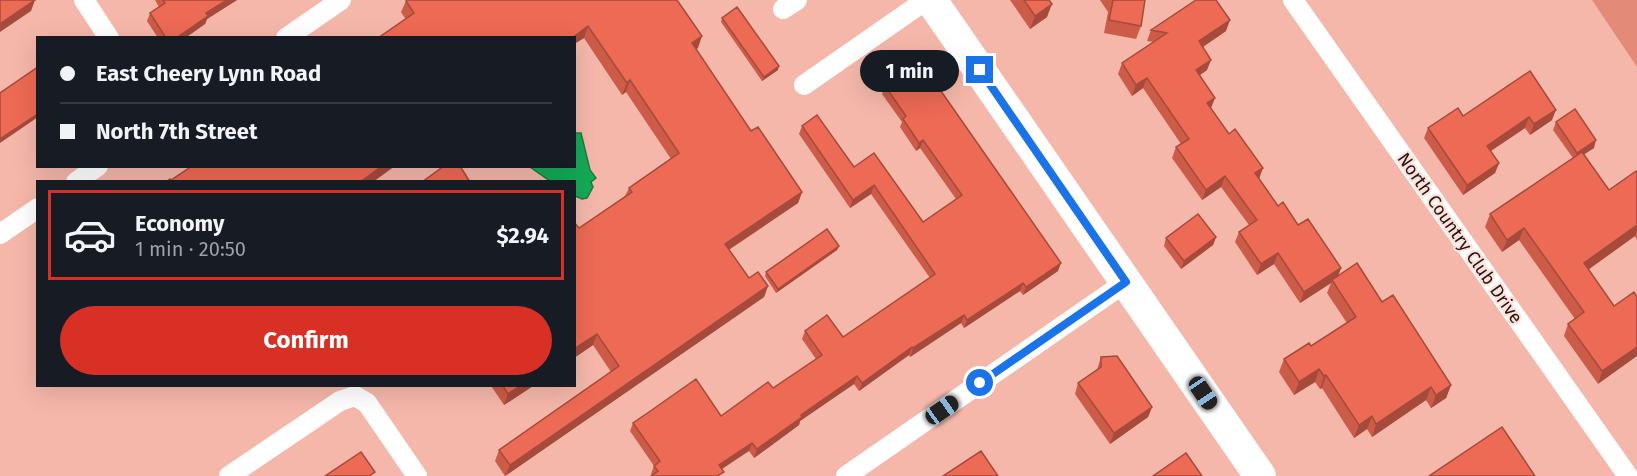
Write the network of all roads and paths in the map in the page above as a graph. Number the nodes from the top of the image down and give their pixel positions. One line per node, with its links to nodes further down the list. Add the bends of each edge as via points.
1 (84, 0): 6 (street)
2 (341, 0): 7 (street)
3 (926, 0): 8 (street)
4 (931, 0): 13 (main road)
5 (1293, 0): 18 (street, North Country Club Drive)
6 (108, 36)
7 (289, 36)
8 (804, 85)
9 (95, 168): 10 (street)
10 (79, 180)
11 (36, 209): 12 (street)
12 (0, 234)
13 (1126, 282): 16 (street); 17 (main road)
14 (229, 476): 15 (street, via 340,401 355,396 367,403)
15 (417, 476)
16 (846, 476)
17 (1260, 476)
18 (1628, 476)

